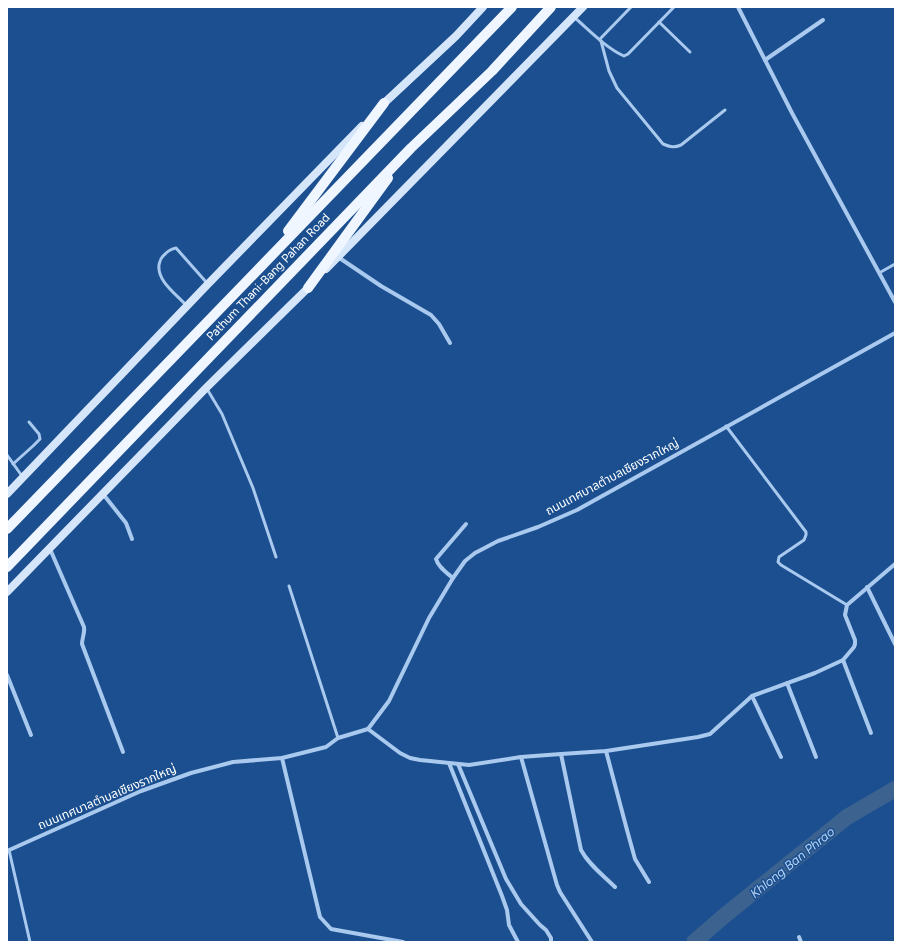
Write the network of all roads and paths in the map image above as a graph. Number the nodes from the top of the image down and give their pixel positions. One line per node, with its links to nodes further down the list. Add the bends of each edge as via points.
1 (483, 7): 14 (main road, via 456,36)
2 (512, 7): 19 (main road, Pathum Thani-Bang Pahan Road)
3 (551, 7): 16 (main road, Pathum Thani-Bang Pahan Road, via 492,71)
4 (583, 7): 8 (main road)
5 (631, 7): 11 (lane)
6 (674, 7): 10 (lane)
7 (738, 7): 13 (street)
8 (574, 17): 11 (lane); 17 (main road)
9 (823, 20): 13 (street)
10 (659, 22): 11 (lane, via 624,56); 12 (lane)
11 (601, 40): 15 (lane, via 609,71 617,88 663,144 669,147 682,145)
12 (690, 52)
13 (765, 60): 20 (street)
14 (384, 103): 19 (main road); 21 (main road)
15 (725, 110)
16 (411, 148): 22 (main road); 41 (main road, Pathum Thani-Bang Pahan Road)
17 (338, 257): 22 (main road); 26 (street, via 431,315)
18 (895, 264): 20 (lane)
19 (262, 266): 36 (main road, Pathum Thani-Bang Pahan Road)
20 (879, 273): 23 (street)
21 (208, 284): 24 (main road); 24 (lane, via 176,248 169,250 160,259 160,274 164,283)
22 (308, 288): 27 (main road)
23 (895, 302)
24 (188, 306): 32 (main road)
25 (895, 333): 29 (street, ถนนเทศบาลตำบลเชียงรากใหญ่)
26 (450, 343)
27 (206, 388): 34 (main road); 39 (lane, via 222,414 253,488)
28 (29, 422): 31 (lane, via 40,434 40,438)
29 (726, 426): 42 (street, ถนนเทศบาลตำบลเชียงรากใหญ่, via 577,510 498,541 475,553 465,561); 46 (lane, via 806,532 804,540 779,557 778,562)
30 (7, 455): 31 (lane)
31 (13, 464): 32 (lane)
32 (23, 478): 33 (main road)
33 (7, 494)
34 (103, 494): 37 (street, via 126,523); 38 (main road)
35 (466, 524): 42 (street, via 436,559 439,566)
36 (7, 530)
37 (132, 539)
38 (50, 548): 45 (main road); 57 (street, via 84,627 82,644)
39 (276, 557)
40 (895, 564): 44 (street)
41 (7, 567)
42 (453, 578): 52 (street, ถนนเทศบาลตำบลเชียงรากใหญ่, via 429,618 389,701)
43 (289, 586): 55 (lane)
44 (867, 587): 46 (street); 47 (street)
45 (7, 592)
46 (847, 605): 48 (street, via 845,615 855,644)
47 (895, 644)
48 (843, 660): 50 (street); 53 (street)
49 (7, 675): 54 (street)
50 (787, 684): 51 (street); 61 (street)
51 (752, 696): 56 (street, via 710,734); 60 (street)
52 (368, 729): 55 (street, ถนนเทศบาลตำบลเชียงรากใหญ่); 63 (street, via 410,758)
53 (871, 733)
54 (31, 735)
55 (338, 738): 62 (street, ถนนเทศบาลตำบลเชียงรากใหญ่, via 326,747)
56 (606, 751): 58 (street); 66 (street, via 635,859)
57 (123, 752)
58 (561, 754): 59 (street); 67 (street, via 581,850 584,857)
59 (521, 757): 64 (street, via 469,765); 73 (street, via 557,885)
60 (781, 757)
61 (816, 757)
62 (282, 758): 65 (street, ถนนเทศบาลตำบลเชียงรากใหญ่, via 233,762 191,772 141,791); 70 (street, via 320,917 331,929)
63 (449, 763): 64 (street); 71 (street, via 502,896 509,925)
64 (458, 764): 72 (street, via 506,879 521,904 546,930)
65 (8, 850): 69 (lane)
66 (649, 882)
67 (615, 887)
68 (799, 937): 74 (street)
69 (30, 942)
70 (403, 942)
71 (518, 942)
72 (551, 942)
73 (592, 942)
74 (801, 942)

